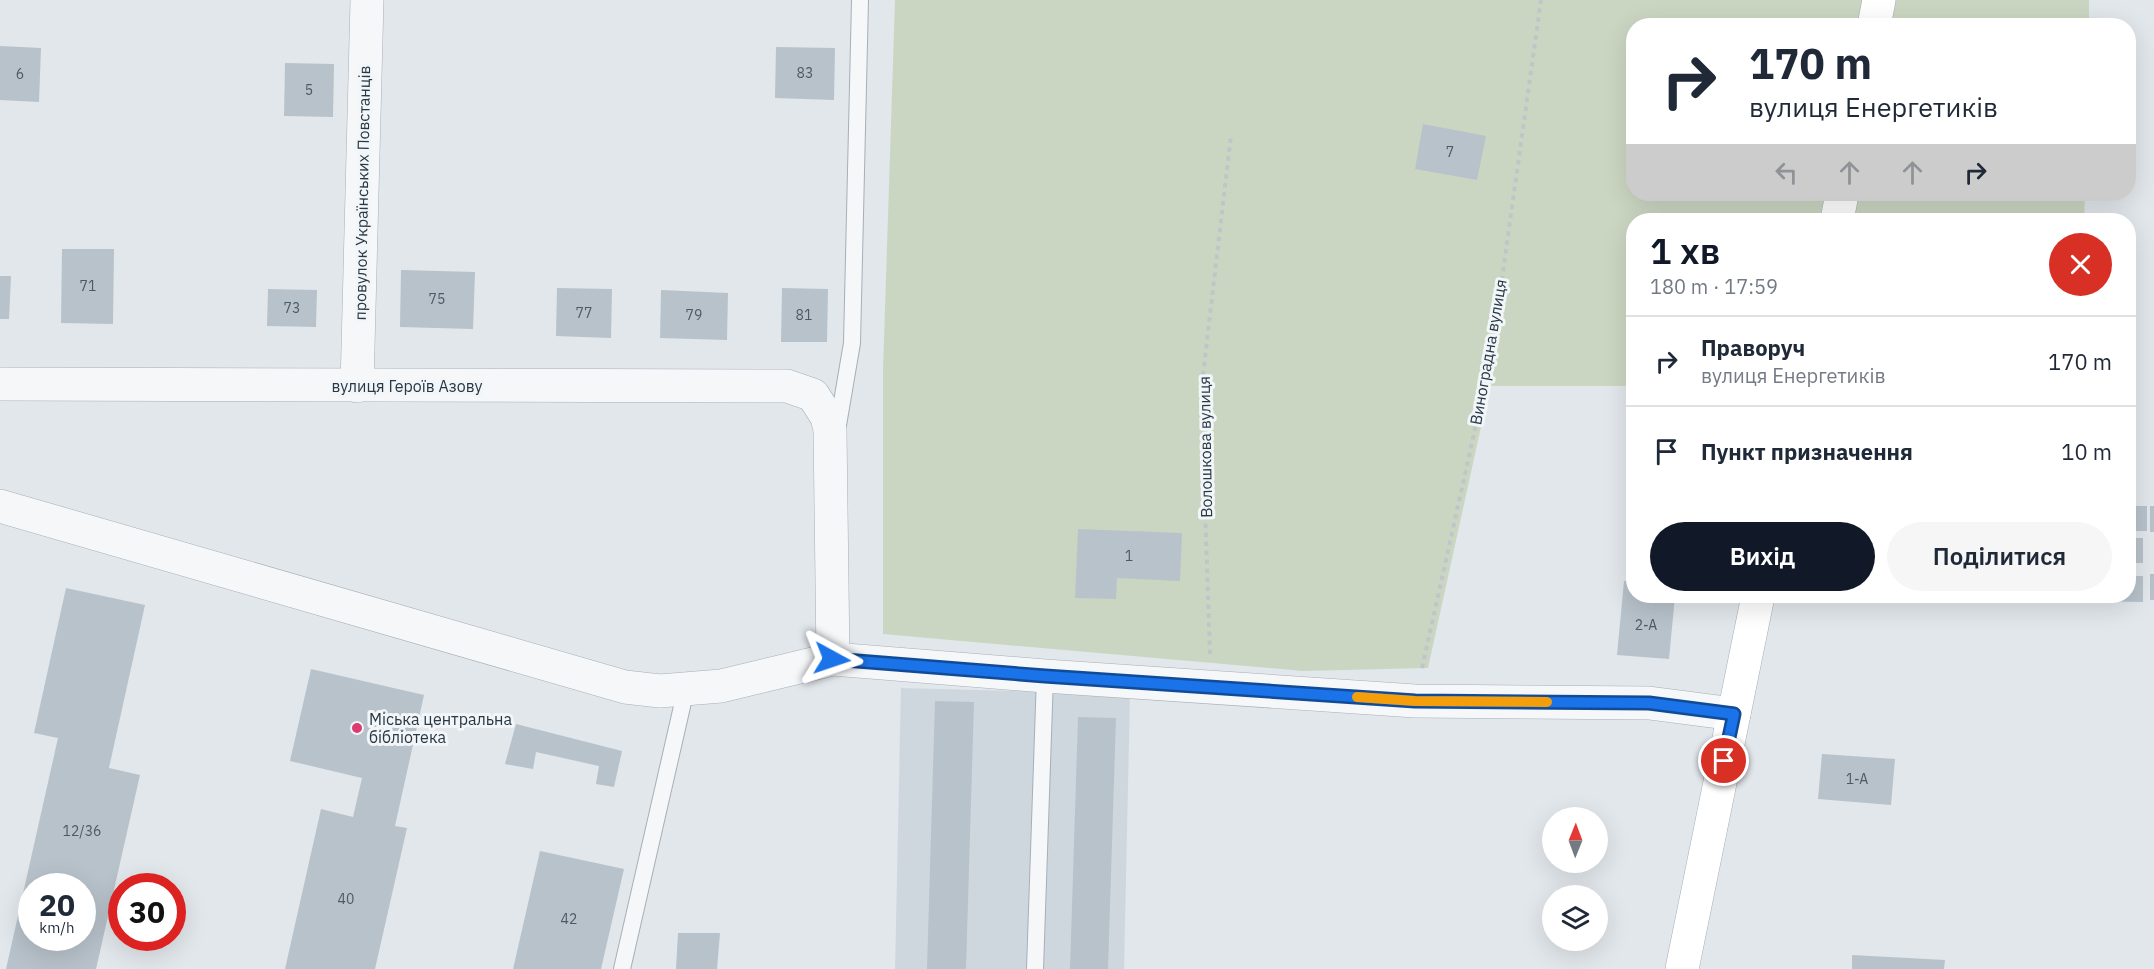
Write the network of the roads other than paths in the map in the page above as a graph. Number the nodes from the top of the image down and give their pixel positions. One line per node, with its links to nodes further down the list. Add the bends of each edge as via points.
1 (367, 0): 6 (street, провулок Українських Повстанців)
2 (860, 0): 7 (lane, via 852,343)
3 (1879, 0): 4 (street)
4 (1876, 18)
5 (0, 384): 6 (street, вулиця Героїв Азову)
6 (357, 386): 7 (street, вулиця Героїв Азову, via 787,386 813,395 827,417)
7 (831, 470): 10 (street)
8 (0, 507): 12 (street, via 625,687)
9 (1757, 603): 13 (street)
10 (832, 659): 11 (street); 12 (street, via 722,686)
11 (1045, 676): 13 (street, via 1415,701 1649,703); 15 (lane)
12 (686, 689): 14 (lane)
13 (1734, 714): 16 (street)
14 (622, 969)
15 (1035, 969)
16 (1682, 969)

